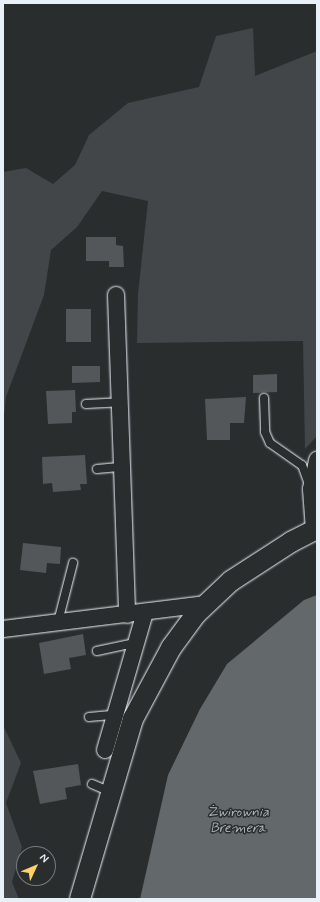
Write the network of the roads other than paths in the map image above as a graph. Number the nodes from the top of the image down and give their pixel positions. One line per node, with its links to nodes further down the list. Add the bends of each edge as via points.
1 (116, 295): 3 (street)
2 (264, 398): 8 (lane, via 265,432 270,443 302,465)
3 (120, 402): 4 (lane); 6 (street)
4 (86, 404)
5 (317, 460): 8 (street)
6 (122, 467): 7 (lane); 13 (street)
7 (97, 469)
8 (311, 489): 9 (street)
9 (316, 530): 11 (street, via 236,577)
10 (73, 563): 14 (lane)
11 (206, 604): 12 (street); 22 (street, via 188,624 157,669 133,720)
12 (145, 612): 13 (street); 16 (street)
13 (127, 615): 14 (street)
14 (58, 622): 15 (street)
15 (4, 628)
16 (136, 643): 17 (lane); 18 (street)
17 (97, 651)
18 (114, 715): 19 (lane); 20 (street)
19 (89, 717)
20 (105, 750)
21 (92, 784): 22 (lane)
22 (111, 792): 23 (street)
23 (80, 899)

